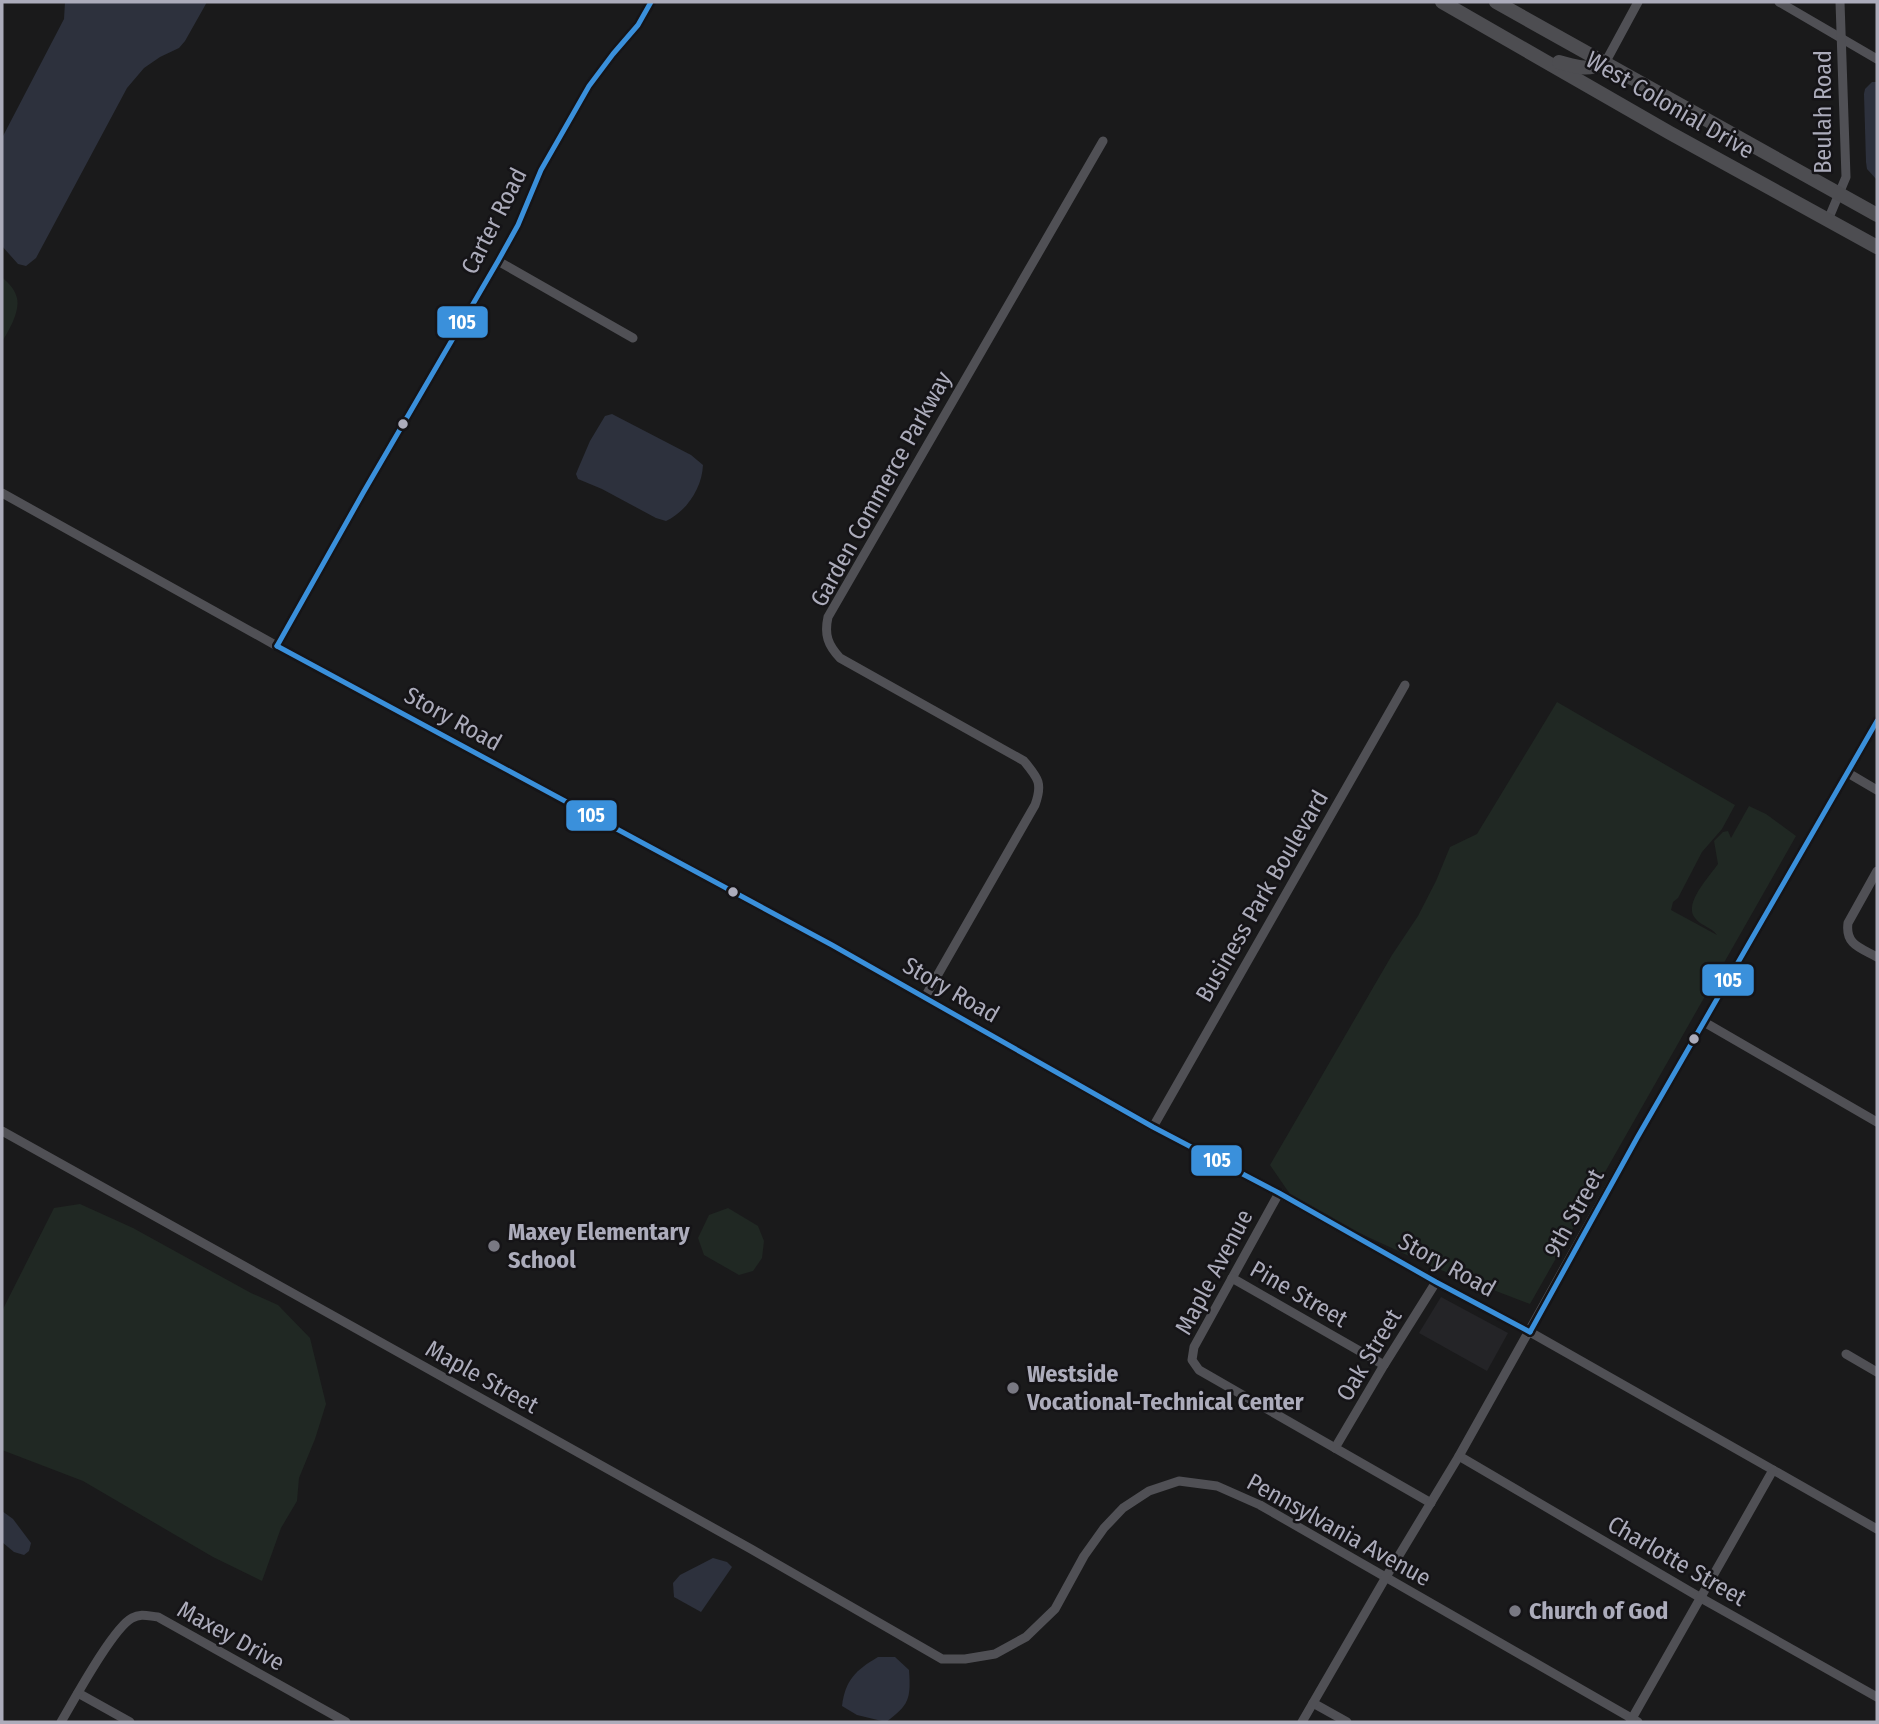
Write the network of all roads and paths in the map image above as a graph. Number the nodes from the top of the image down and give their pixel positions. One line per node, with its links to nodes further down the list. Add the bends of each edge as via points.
1 (651, 2): 16 (street, Carter Road, via 589,86 541,170)
2 (1442, 2): 7 (highway, West Colonial Drive)
3 (1496, 2): 10 (highway, West Colonial Drive)
4 (1639, 2): 10 (street)
5 (1779, 2): 8 (street)
6 (1840, 2): 8 (street, Beulah Road)
7 (1504, 36): 10 (highway, via 1581,69); 14 (highway, West Colonial Drive)
8 (1842, 39): 9 (street); 12 (street, Beulah Road, via 1846,177)
9 (1877, 59)
10 (1605, 63): 12 (highway, West Colonial Drive)
11 (1103, 141): 26 (street, Garden Commerce Parkway, via 825,629 840,658 1024,761 1041,790)
12 (1839, 194): 13 (highway, West Colonial Drive); 14 (street, Beulah Road)
13 (1877, 215)
14 (1828, 219): 15 (highway, West Colonial Drive)
15 (1877, 247)
16 (498, 261): 17 (street); 19 (street, Carter Road)
17 (633, 338)
18 (2, 493): 19 (street, Story Road)
19 (277, 646): 26 (street, Story Road)
20 (1405, 685): 29 (street, Business Park Boulevard)
21 (1877, 721): 22 (street, 9th Street)
22 (1848, 773): 23 (street); 27 (street, 9th Street)
23 (1877, 790)
24 (1877, 871): 25 (street, via 1847,929 1853,943)
25 (1877, 957)
26 (925, 997): 29 (street, Story Road)
27 (1704, 1022): 28 (street); 34 (street, 9th Street)
28 (1877, 1122)
29 (1153, 1127): 31 (street, Story Road)
30 (2, 1131): 45 (street, Maple Street)
31 (1279, 1193): 32 (street, Maple Avenue); 33 (street, Story Road)
32 (1232, 1278): 36 (street, Pine Street); 38 (street, Maple Avenue, via 1194,1347 1192,1360 1199,1370)
33 (1436, 1282): 34 (street, Story Road); 36 (street, Oak Street)
34 (1530, 1332): 39 (street, 9th Street); 40 (street, Story Road)
35 (1846, 1354): 37 (street)
36 (1384, 1365): 38 (street, Oak Street)
37 (1877, 1372)
38 (1335, 1448): 41 (street)
39 (1459, 1456): 41 (street, 9th Street); 44 (street, Charlotte Street)
40 (1773, 1471): 42 (street, Story Road); 44 (street)
41 (1431, 1503): 43 (street, 9th Street)
42 (1877, 1529)
43 (1386, 1577): 45 (street, Pennsylvania Avenue, via 1259,1505 1217,1486 1179,1481 1149,1491 1123,1508 1084,1556 1055,1609 1026,1637 995,1654); 48 (street, 9th Street); 49 (street, Pennsylvania Avenue)
44 (1700, 1598): 47 (street, Charlotte Street); 49 (street)
45 (942, 1659)
46 (78, 1693): 50 (street, Maxey Drive); 51 (street); 52 (street, Maxey Drive, via 116,1632 141,1614 158,1617)
47 (1877, 1697)
48 (1313, 1703): 53 (street, 9th Street); 54 (street)
49 (1634, 1721)
50 (61, 1722)
51 (130, 1722)
52 (346, 1722)
53 (1302, 1722)
54 (1347, 1722)

